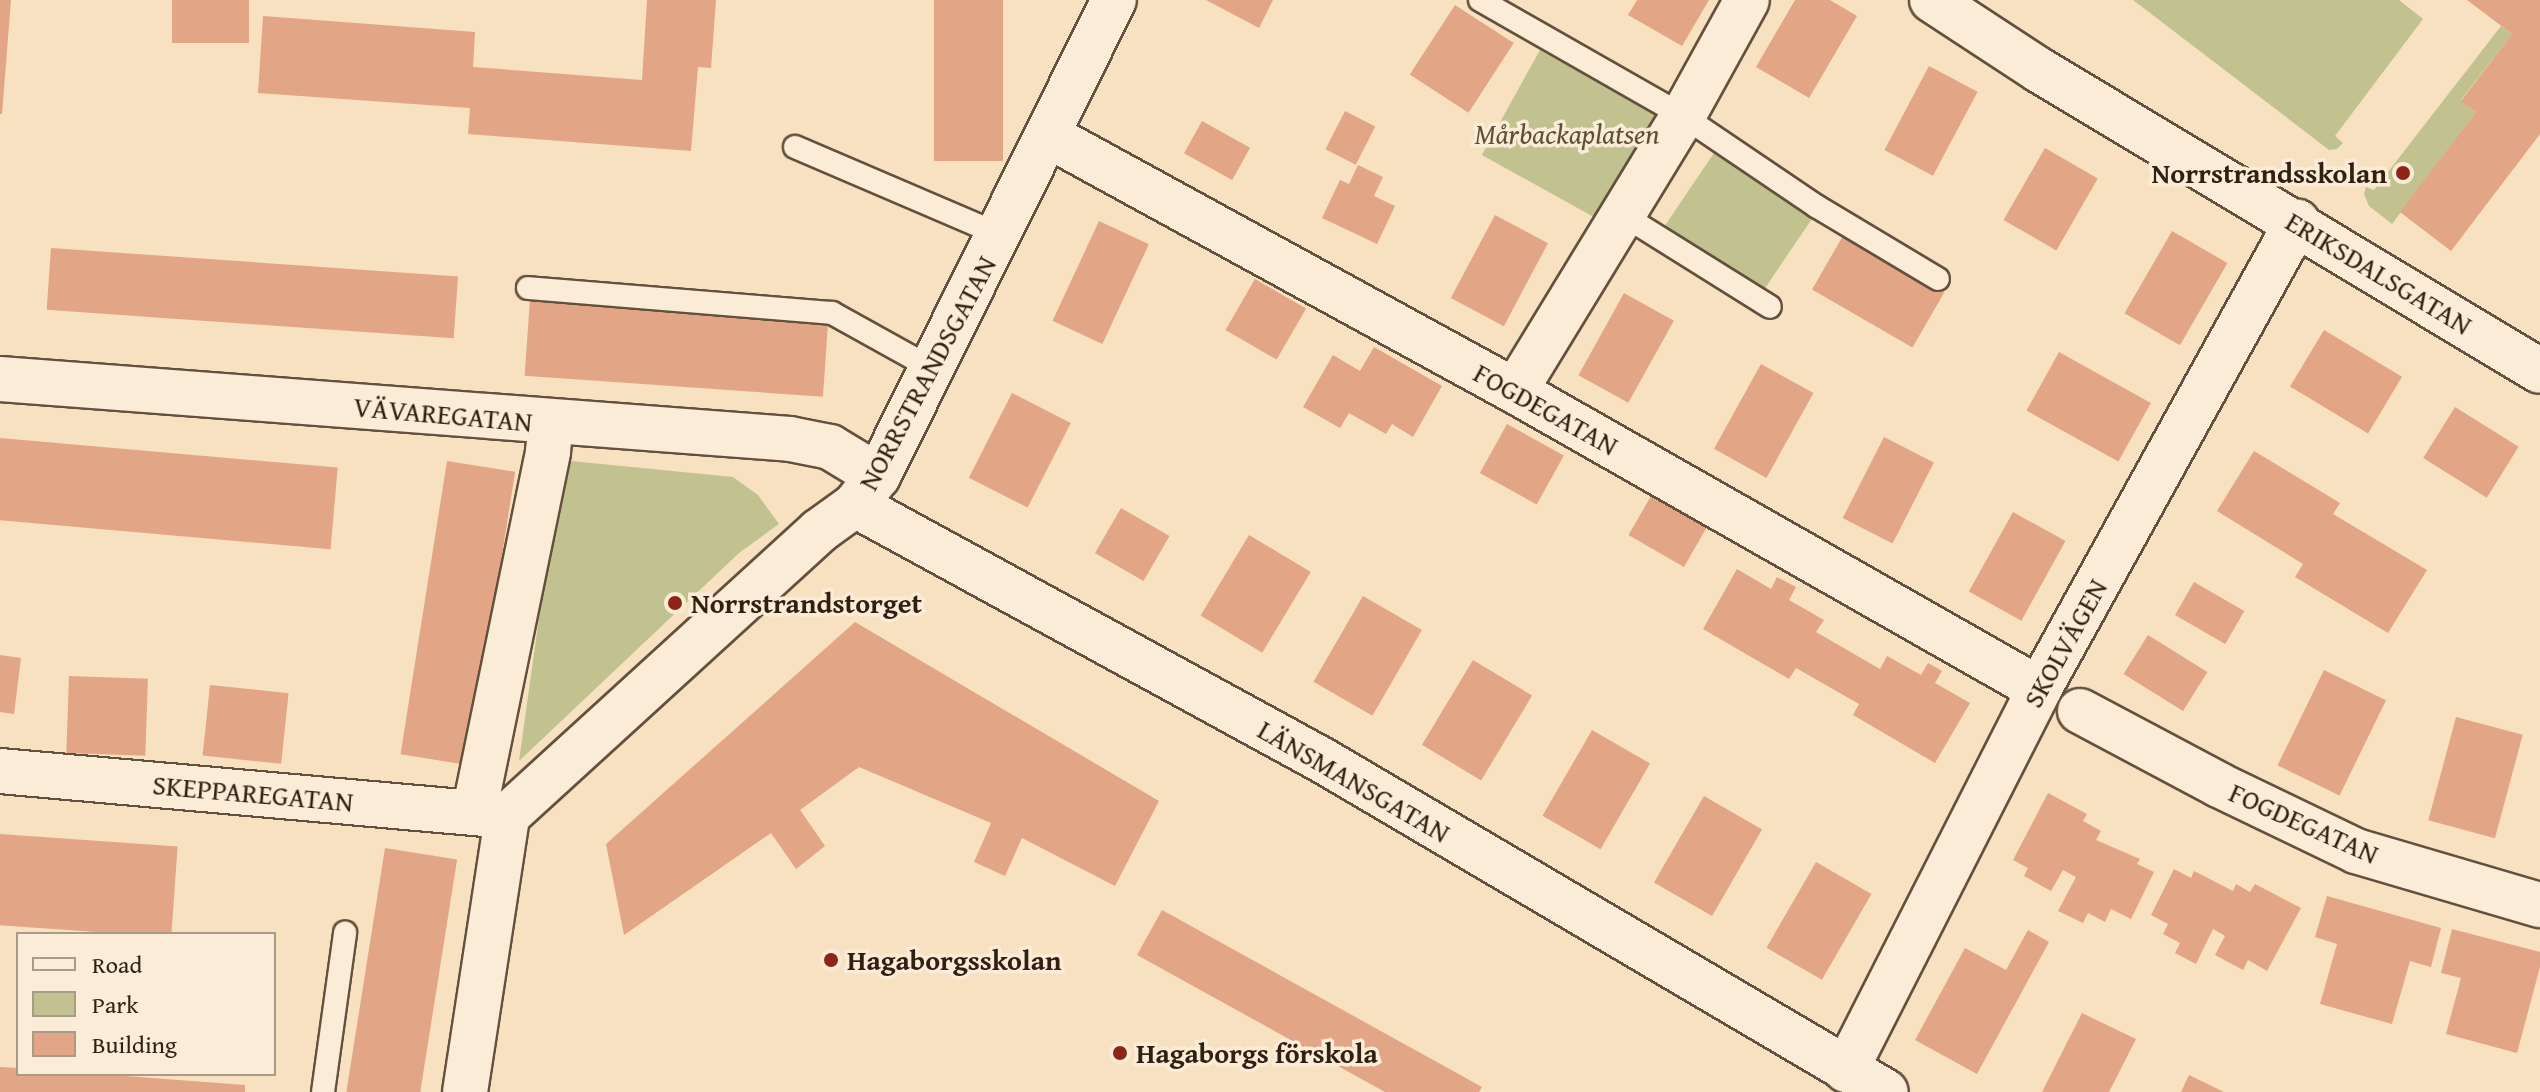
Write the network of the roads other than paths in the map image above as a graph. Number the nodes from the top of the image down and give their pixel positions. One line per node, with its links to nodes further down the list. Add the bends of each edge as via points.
1 (1114, 0): 6 (street, NORRSTRANDSGATAN)
2 (1480, 0): 5 (lane)
3 (1747, 0): 5 (street)
4 (1932, 0): 9 (street, ERIKSDALSGATAN, via 2039,70)
5 (1683, 116): 8 (street); 11 (lane, via 1816,206)
6 (1049, 136): 10 (street, NORRSTRANDSGATAN); 17 (street, FOGDEGATAN)
7 (795, 147): 10 (lane)
8 (1623, 215): 13 (lane); 17 (street)
9 (2297, 222): 15 (street, ERIKSDALSGATAN); 20 (street, SKOLVÄGEN)
10 (1000, 235): 14 (street, NORRSTRANDSGATAN)
11 (1938, 279)
12 (528, 288): 14 (lane, via 832,313)
13 (1770, 307)
14 (933, 369): 19 (street, NORRSTRANDSGATAN)
15 (2540, 371)
16 (0, 379): 18 (street, VÄVAREGATAN)
17 (1515, 391): 20 (street, FOGDEGATAN)
18 (551, 423): 19 (street, VÄVAREGATAN, via 790,439 830,447); 23 (street)
19 (866, 490): 23 (street, NORRSTRANDSGATAN); 26 (street, LÄNSMANSGATAN)
20 (2039, 689): 26 (street, SKOLVÄGEN)
21 (2080, 711): 24 (street, FOGDEGATAN, via 2356,851)
22 (0, 771): 23 (street, SKEPPAREGATAN)
23 (490, 815): 28 (street)
24 (2540, 905)
25 (345, 933): 27 (lane)
26 (1846, 1070): 29 (street, LÄNSMANSGATAN)
27 (323, 1092)
28 (465, 1092)
29 (1886, 1092)

